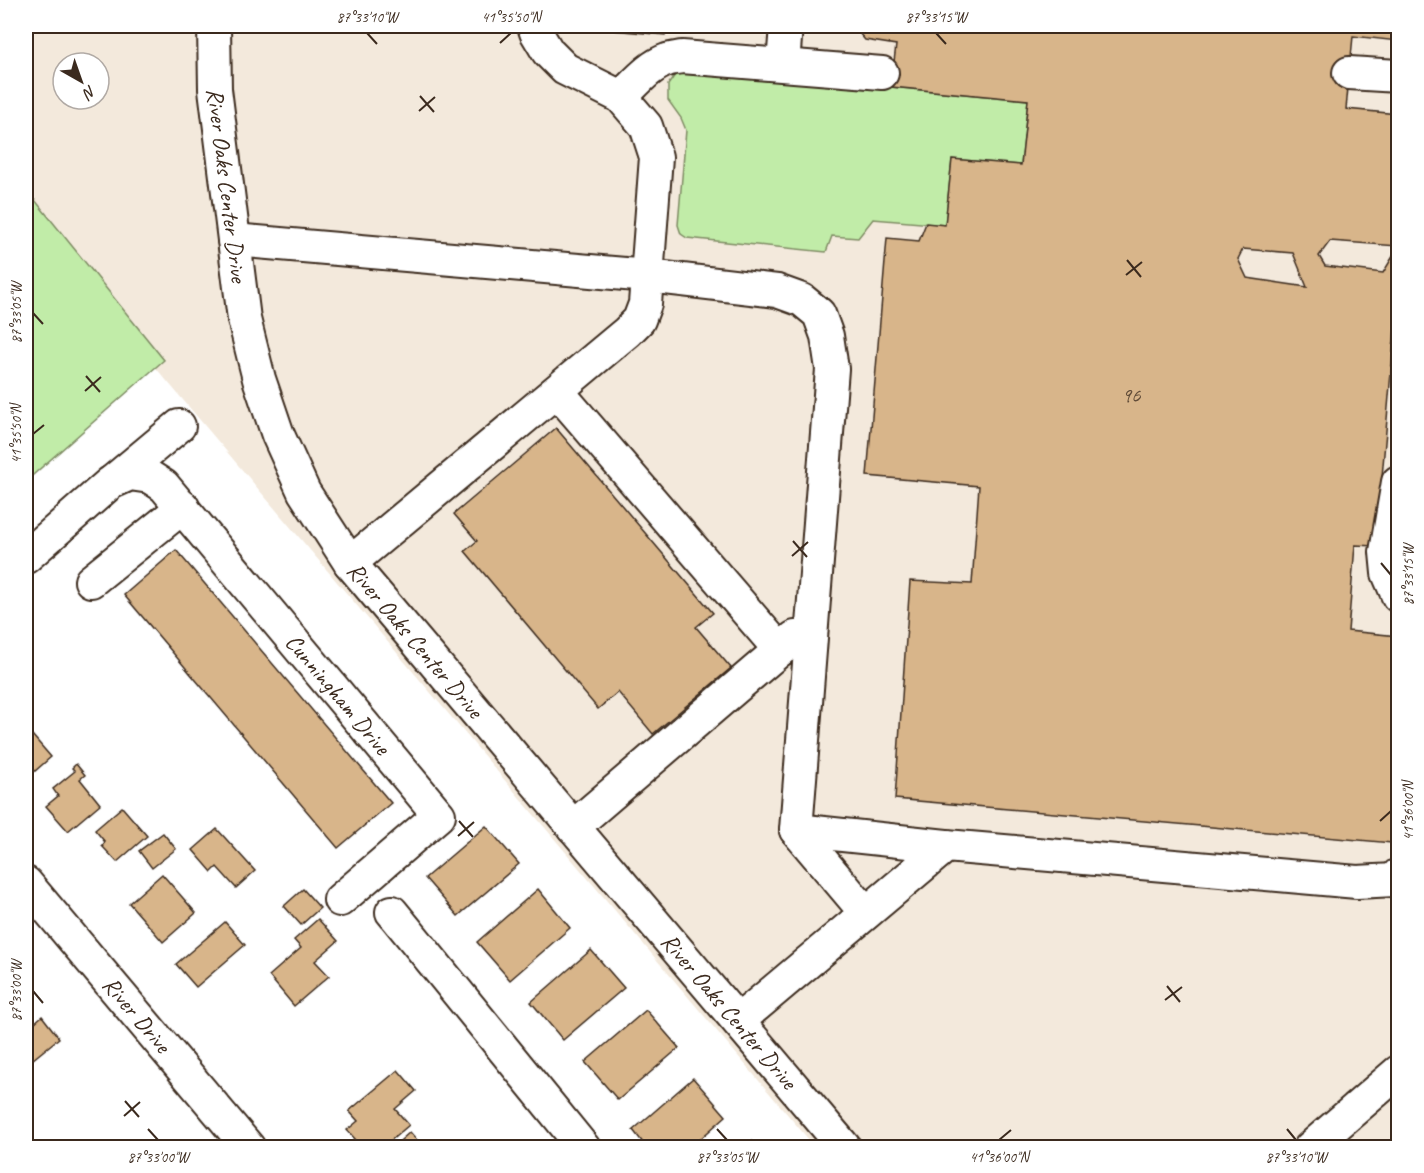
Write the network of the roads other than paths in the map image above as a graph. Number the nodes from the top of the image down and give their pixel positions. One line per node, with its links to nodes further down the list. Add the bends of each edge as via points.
1 (214, 26): 9 (street, River Oaks Center Drive, via 215,88)
2 (534, 26): 8 (street, via 548,52 566,69)
3 (786, 26): 4 (street)
4 (783, 64): 5 (street); 8 (street, via 682,57 667,60)
5 (882, 72)
6 (1349, 73): 7 (street)
7 (1398, 76)
8 (621, 97): 10 (street, via 646,126 656,157)
9 (234, 240): 10 (street); 17 (street, River Oaks Center Drive, via 244,319 278,435 304,492)
10 (648, 276): 11 (street, via 639,320); 20 (street, via 777,291 802,300 819,314 832,369)
11 (556, 391): 17 (street); 21 (street)
12 (179, 426): 13 (street)
13 (110, 483): 15 (street, Cunningham Drive, via 130,474 150,477); 16 (street)
14 (1398, 483): 19 (street, via 1386,552 1388,573)
15 (183, 507): 18 (street); 27 (street, Cunningham Drive, via 439,816)
16 (26, 557)
17 (350, 563): 22 (street, River Oaks Center Drive)
18 (91, 581)
19 (1398, 596)
20 (812, 622): 21 (street); 23 (street)
21 (780, 650): 22 (street)
22 (573, 826): 30 (street, River Oaks Center Drive)
23 (796, 830): 24 (street); 29 (street)
24 (946, 846): 25 (street, via 1357,882); 29 (street)
25 (1397, 880)
26 (26, 883): 32 (street, River Drive)
27 (340, 900)
28 (392, 912): 33 (street)
29 (866, 913): 30 (street)
30 (738, 1021): 34 (street, River Oaks Center Drive)
31 (1398, 1072): 35 (street)
32 (249, 1148)
33 (584, 1148)
34 (845, 1148)
35 (1310, 1148)

